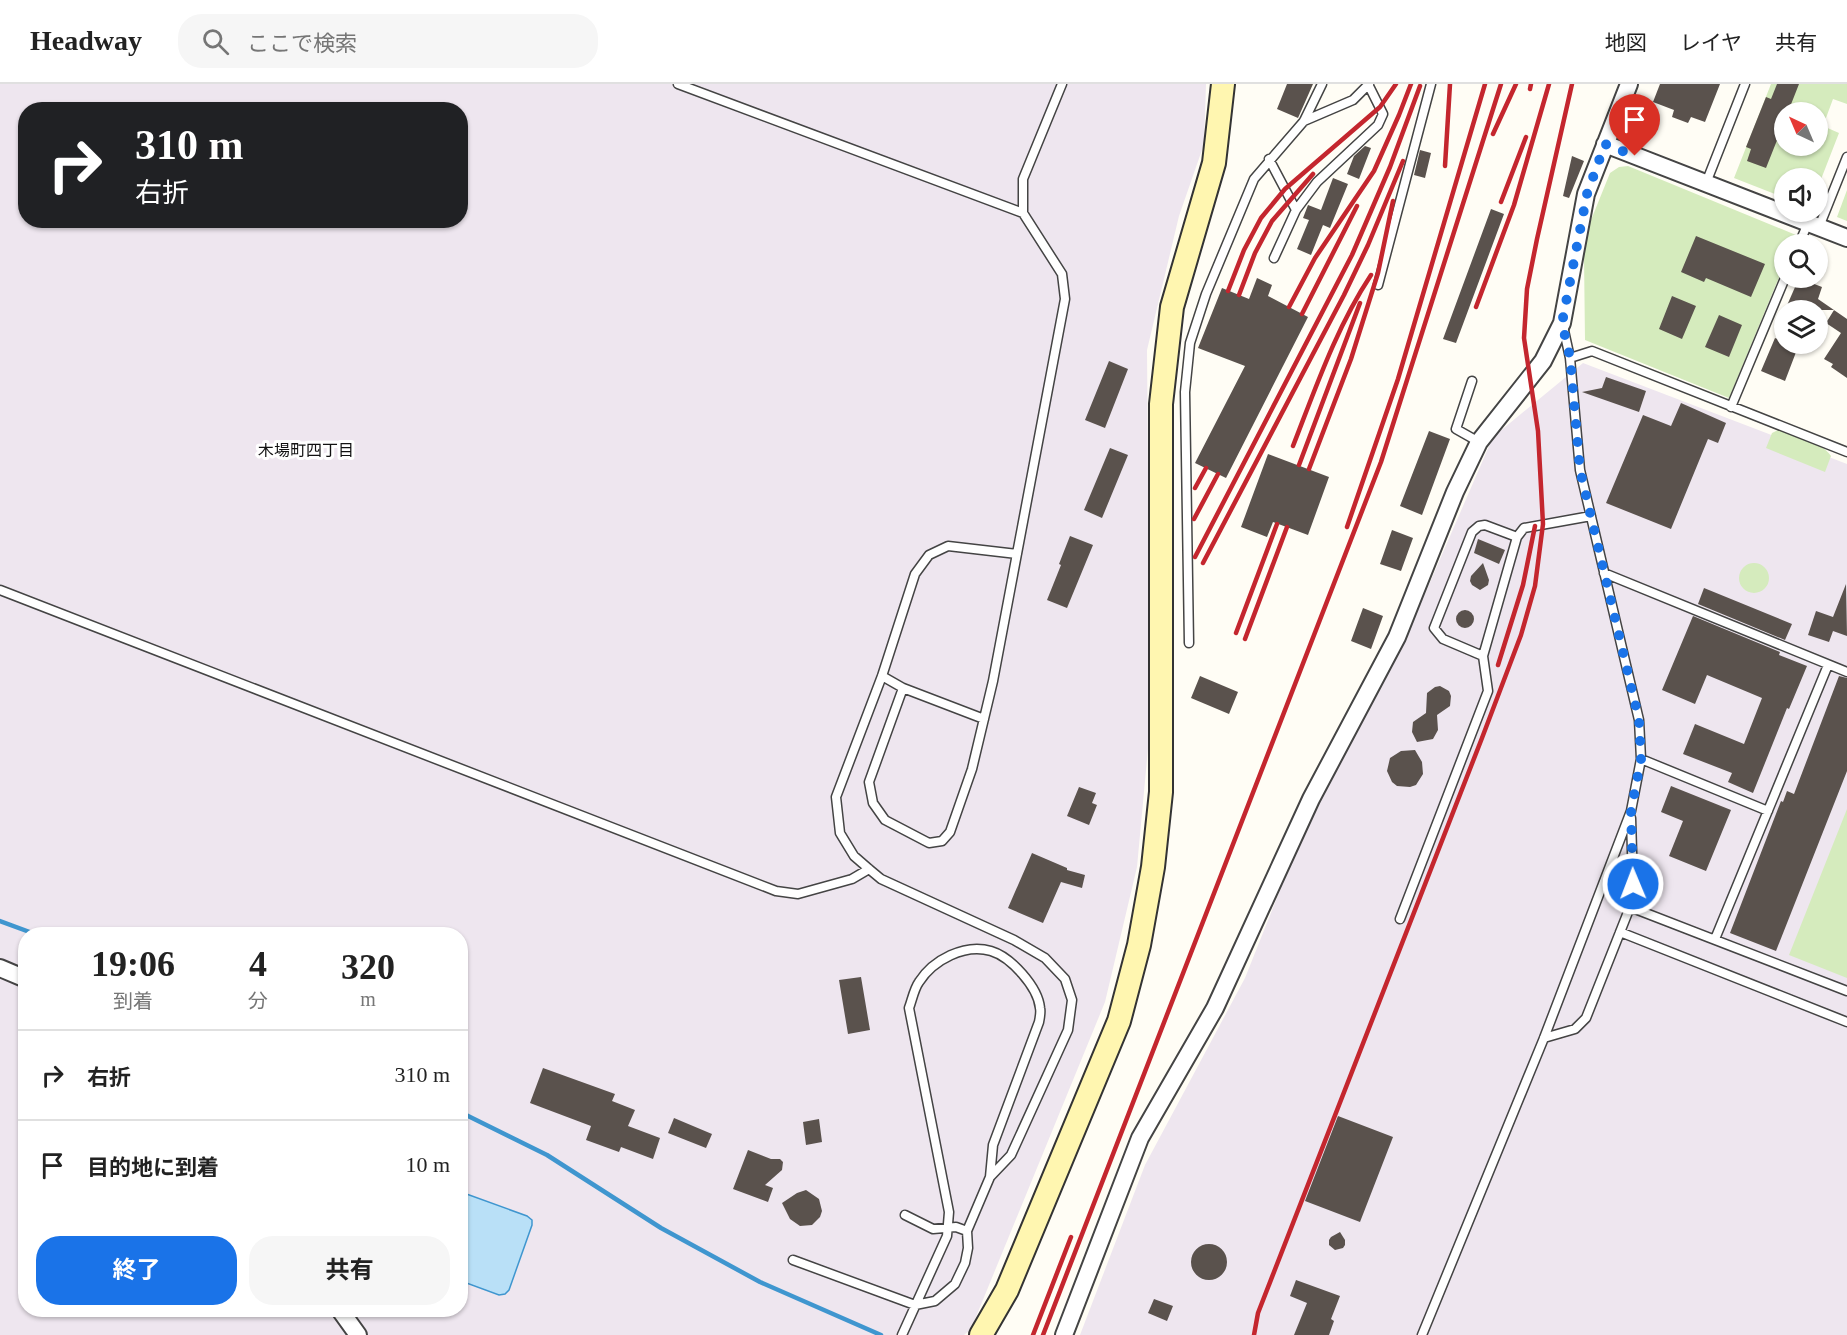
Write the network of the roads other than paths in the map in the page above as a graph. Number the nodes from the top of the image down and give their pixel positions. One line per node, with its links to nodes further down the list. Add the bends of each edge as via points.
1 (678, 84): 15 (lane)
2 (1062, 84): 15 (lane, via 1023,179)
3 (1223, 84): 62 (street, via 1214,163 1172,307 1161,404 1161,792 1140,945 1119,1021 1007,1290)
4 (1322, 84): 9 (lane)
5 (1431, 84): 20 (lane)
6 (1629, 84): 10 (street)
7 (1745, 84): 13 (lane)
8 (1369, 85): 9 (lane, via 1353,100); 14 (lane, via 1383,114 1378,125 1317,182)
9 (1304, 120): 12 (lane)
10 (1605, 144): 13 (street); 22 (street, via 1587,194)
11 (1847, 157): 16 (lane)
12 (1269, 159): 14 (lane); 33 (lane, via 1254,179 1190,343 1185,392)
13 (1706, 183): 16 (street)
14 (1296, 210): 19 (lane)
15 (1023, 213): 30 (lane, via 1062,274 1065,299)
16 (1813, 225): 17 (lane); 18 (street)
17 (1806, 234)
18 (1847, 238)
19 (1274, 258)
20 (1378, 285)
21 (1781, 288): 25 (lane)
22 (1562, 323): 23 (lane); 26 (street, via 1543,361)
23 (1570, 357): 25 (lane, via 1592,351); 28 (lane, via 1580,470)
24 (1472, 381): 26 (lane, via 1456,429)
25 (1731, 406): 27 (lane)
26 (1479, 442): 63 (street, via 1397,637 1311,799 1215,1008 1140,1138)
27 (1847, 452)
28 (1591, 516): 29 (lane, via 1524,528); 31 (lane)
29 (1517, 537): 34 (lane); 34 (lane, via 1485,525 1472,532 1434,628 1443,639)
30 (1017, 554): 37 (lane, via 948,546 928,555 915,574); 39 (lane)
31 (1604, 573): 35 (lane); 40 (lane, via 1639,720)
32 (0, 590): 43 (lane, via 776,891 798,894 852,879)
33 (1189, 643)
34 (1483, 656): 45 (lane, via 1488,691)
35 (1828, 665): 36 (lane); 42 (lane)
36 (1847, 672)
37 (882, 676): 38 (lane); 43 (lane, via 836,797 840,833 854,856)
38 (903, 688): 39 (lane); 39 (lane, via 869,782 873,803 885,820 929,843 942,841 950,832)
39 (984, 719)
40 (1641, 759): 41 (lane); 42 (lane)
41 (1631, 811): 44 (lane); 52 (lane)
42 (1768, 811): 47 (lane)
43 (869, 869): 53 (lane, via 881,879 1045,957 1065,979 1072,1000 1068,1030 1011,1155)
44 (1630, 907): 46 (lane); 47 (lane)
45 (1400, 919)
46 (1620, 932): 51 (lane); 52 (lane, via 1586,1018 1575,1029)
47 (1715, 939): 50 (lane)
48 (0, 968): 49 (street)
49 (18, 976)
50 (1847, 991)
51 (1847, 1022)
52 (1544, 1038): 64 (lane)
53 (990, 1177): 55 (lane, via 993,1145 1040,1022 1040,1007 1029,981 1018,969 991,951 972,948 935,964 918,982 909,1008 949,1212); 56 (lane)
54 (905, 1215): 55 (lane, via 933,1229)
55 (948, 1228): 56 (lane); 58 (lane)
56 (967, 1231): 58 (lane, via 965,1263 955,1284 935,1301)
57 (793, 1260): 58 (lane)
58 (915, 1305): 61 (lane)
59 (345, 1317): 60 (street)
60 (358, 1335)
61 (902, 1335)
62 (981, 1335)
63 (1064, 1335)
64 (1422, 1335)

